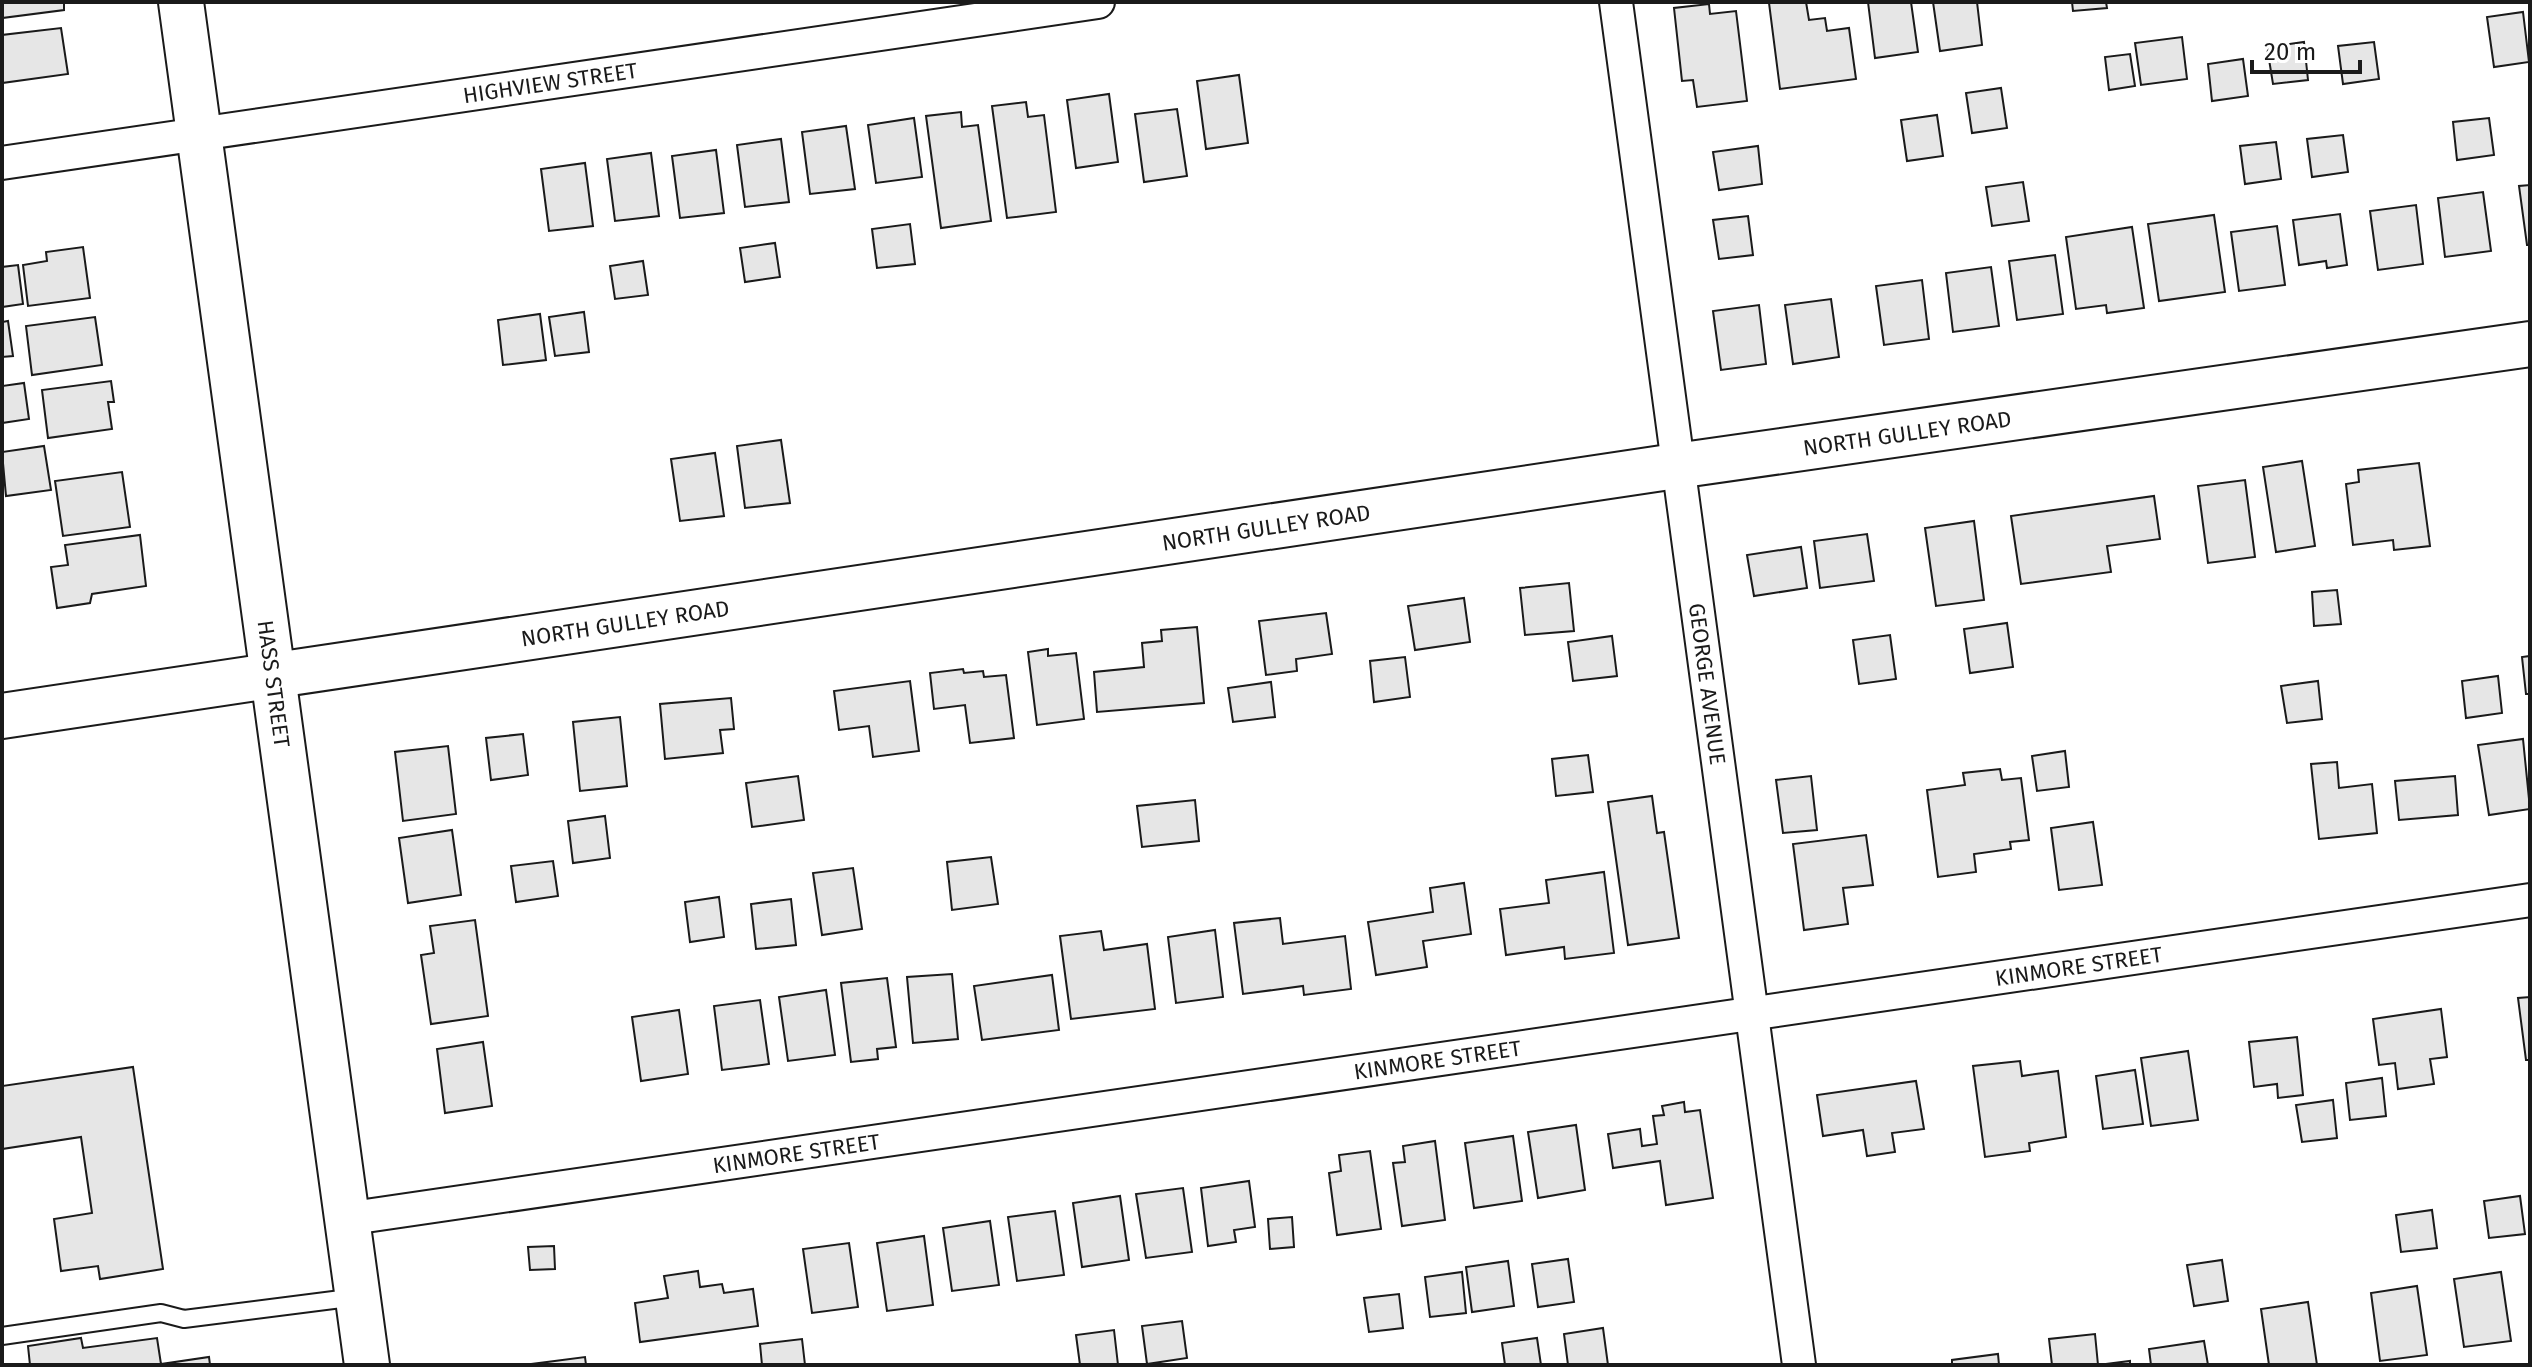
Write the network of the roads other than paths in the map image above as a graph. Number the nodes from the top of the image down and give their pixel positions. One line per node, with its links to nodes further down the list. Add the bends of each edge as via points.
1 (181, 2): 4 (street, HASS STREET)
2 (1098, 2): 4 (street, HIGHVIEW STREET)
3 (1616, 2): 7 (street, GEORGE AVENUE)
4 (199, 134): 5 (street, HIGHVIEW STREET); 8 (street, HASS STREET)
5 (2, 163)
6 (2530, 344): 7 (street, NORTH GULLEY ROAD)
7 (1676, 466): 8 (street, NORTH GULLEY ROAD); 11 (street, GEORGE AVENUE)
8 (270, 674): 9 (street, NORTH GULLEY ROAD); 12 (street, HASS STREET)
9 (2, 716)
10 (2530, 900): 11 (street, KINMORE STREET)
11 (1750, 1012): 12 (street, KINMORE STREET); 16 (street, GEORGE AVENUE)
12 (345, 1219): 13 (street, HASS STREET)
13 (358, 1297): 14 (lane, via 184,1319 161,1313); 15 (street, HASS STREET)
14 (2, 1336)
15 (367, 1365)
16 (1799, 1365)

